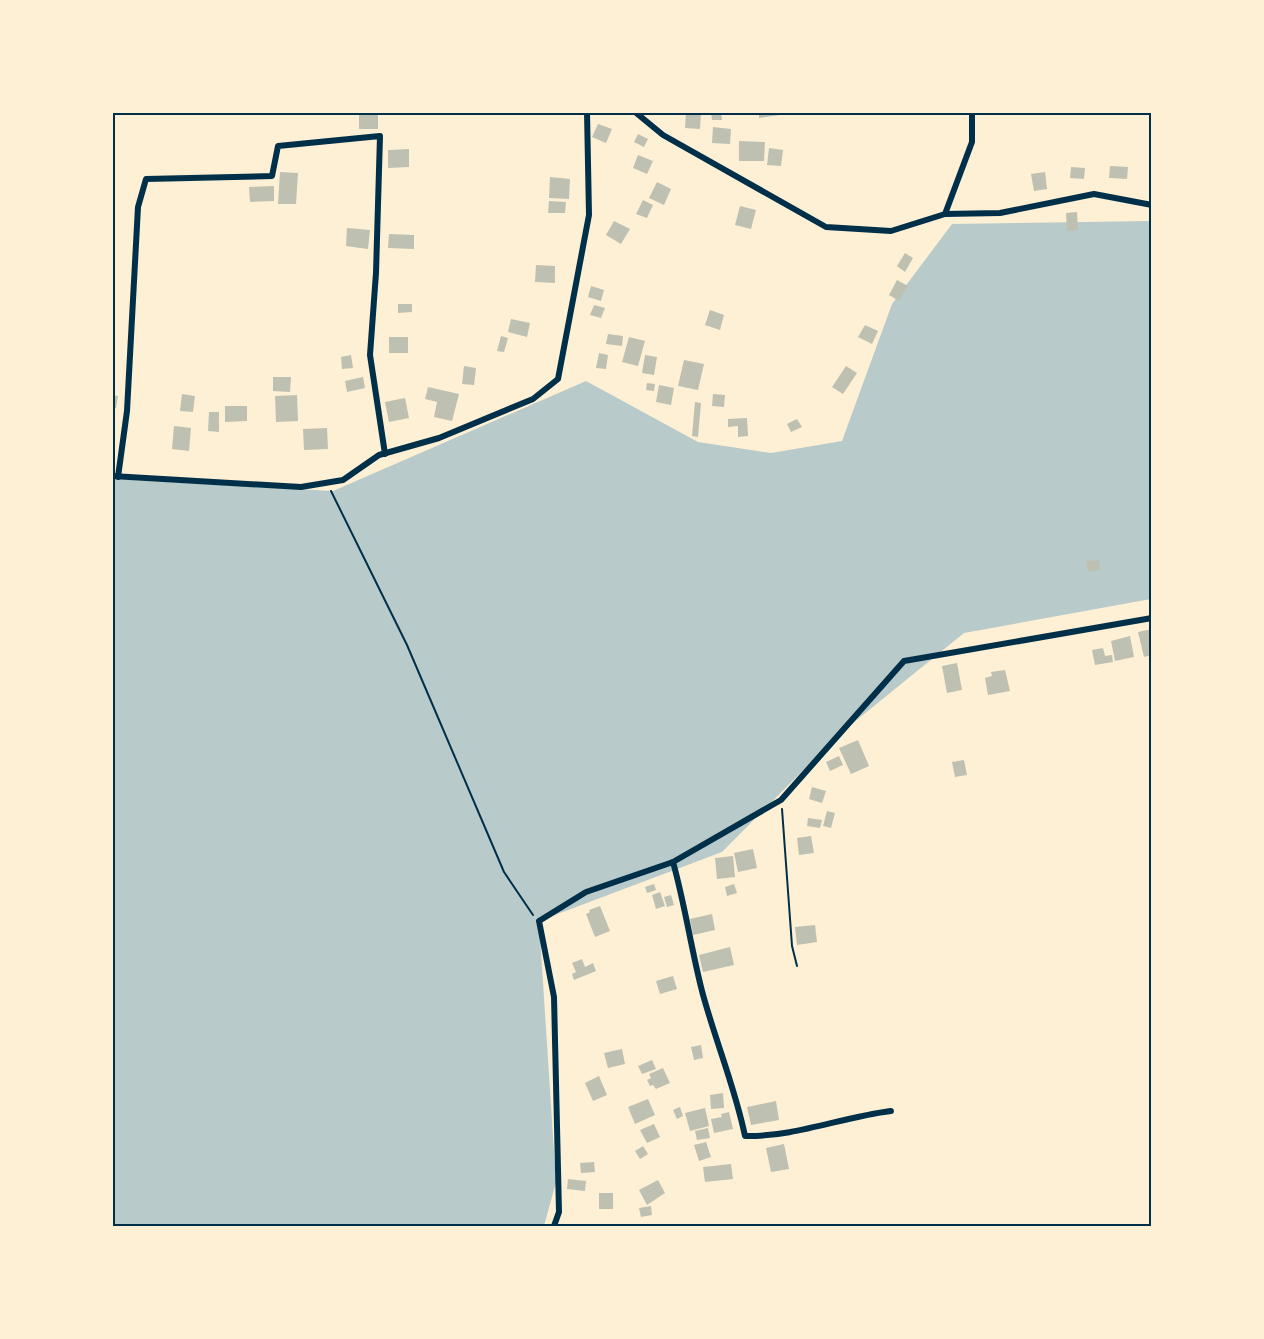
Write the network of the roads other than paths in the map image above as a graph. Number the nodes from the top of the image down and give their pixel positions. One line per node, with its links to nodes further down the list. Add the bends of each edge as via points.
1 (587, 112): 6 (street, via 589,215 558,379 532,399 440,438)
2 (634, 112): 5 (street, via 663,135 826,227 891,231)
3 (972, 112): 5 (street, via 972,142)
4 (1152, 205): 5 (street, via 1094,194 1000,213)
5 (945, 214)
6 (385, 454): 7 (street, via 343,480 301,488); 7 (street, via 370,355 380,136 278,146 272,176 146,179 138,207 127,411)
7 (115, 476)
8 (1152, 618): 9 (street, via 904,661 781,800)
9 (672, 862): 10 (street, via 703,993 739,1104 745,1136 819,1127); 11 (street, via 586,892 539,921 554,997 559,1212)
10 (891, 1111)
11 (554, 1227)

